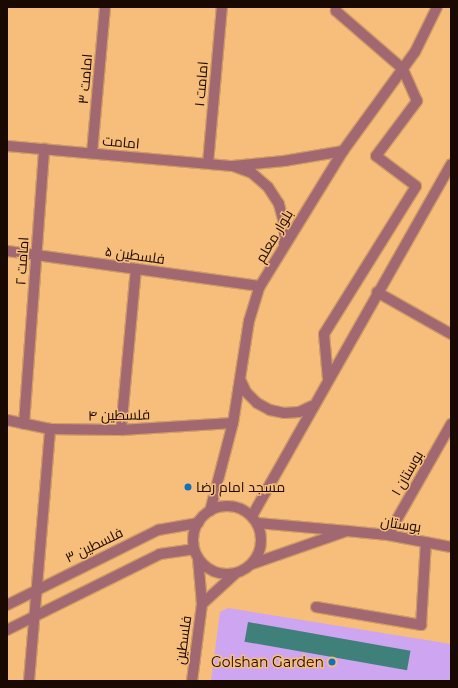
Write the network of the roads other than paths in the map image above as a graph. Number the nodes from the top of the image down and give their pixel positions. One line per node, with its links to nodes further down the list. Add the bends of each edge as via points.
1 (105, 7): 9 (street, امامت ۳)
2 (222, 7): 10 (street, امامت ۱)
3 (336, 7): 5 (street, via 336,11)
4 (437, 7): 5 (street, بلوار معلم, via 415,52)
5 (403, 69): 8 (street, بلوار معلم); 21 (street, via 417,101 376,156 416,186 324,334)
6 (7, 146): 7 (street, امامت)
7 (44, 149): 9 (street, امامت); 15 (street, امامت ۲)
8 (343, 151): 12 (street); 13 (street, بلوار معلم)
9 (92, 153): 10 (street, امامت)
10 (208, 163): 12 (street, امامت)
11 (451, 164): 18 (street)
12 (233, 166): 13 (street, via 252,173 268,187 279,204 283,217)
13 (284, 244): 17 (street, بلوار معلم)
14 (7, 251): 15 (street, فلسطین ۵)
15 (36, 255): 16 (street, فلسطین ۵); 25 (street, امامت ۲)
16 (136, 269): 17 (street, فلسطین ۵); 28 (street)
17 (260, 286): 20 (street, بلوار معلم, via 249,321)
18 (377, 292): 19 (street); 21 (street)
19 (451, 334)
20 (240, 379): 22 (street, via 246,392 257,403 270,410 284,413 299,412); 24 (street, بلوار معلم)
21 (328, 379): 22 (street)
22 (312, 406): 30 (street)
23 (7, 420): 25 (street, فلسطین ۴)
24 (233, 423): 28 (street, فلسطین ۴); 29 (street, بلوار معلم)
25 (24, 424): 27 (street, فلسطین ۴)
26 (451, 424): 33 (street, بوستان ۱)
27 (50, 429): 28 (street, فلسطین ۴); 39 (street)
28 (121, 430)
29 (210, 511): 30 (street, via 228,506 236,507); 31 (street)
30 (254, 520): 32 (street, بوستان); 37 (street, via 261,544)
31 (198, 523): 36 (street, via 194,532); 39 (street, فلسطین ۳, via 158,530)
32 (347, 531): 33 (street, بوستان); 37 (street)
33 (388, 535): 34 (street, بوستان)
34 (426, 542): 35 (street, بوستان); 42 (street, via 421,626)
35 (451, 547)
36 (196, 553): 38 (street, via 203,564 218,573); 40 (street); 43 (street, via 160,554)
37 (252, 564): 38 (street)
38 (236, 573): 40 (street)
39 (38, 589): 41 (street, فلسطین ۳); 43 (street)
40 (202, 604): 46 (street, فلسطین)
41 (7, 605)
42 (316, 607)
43 (36, 615): 44 (street); 45 (street)
44 (7, 630)
45 (29, 681)
46 (192, 681)

